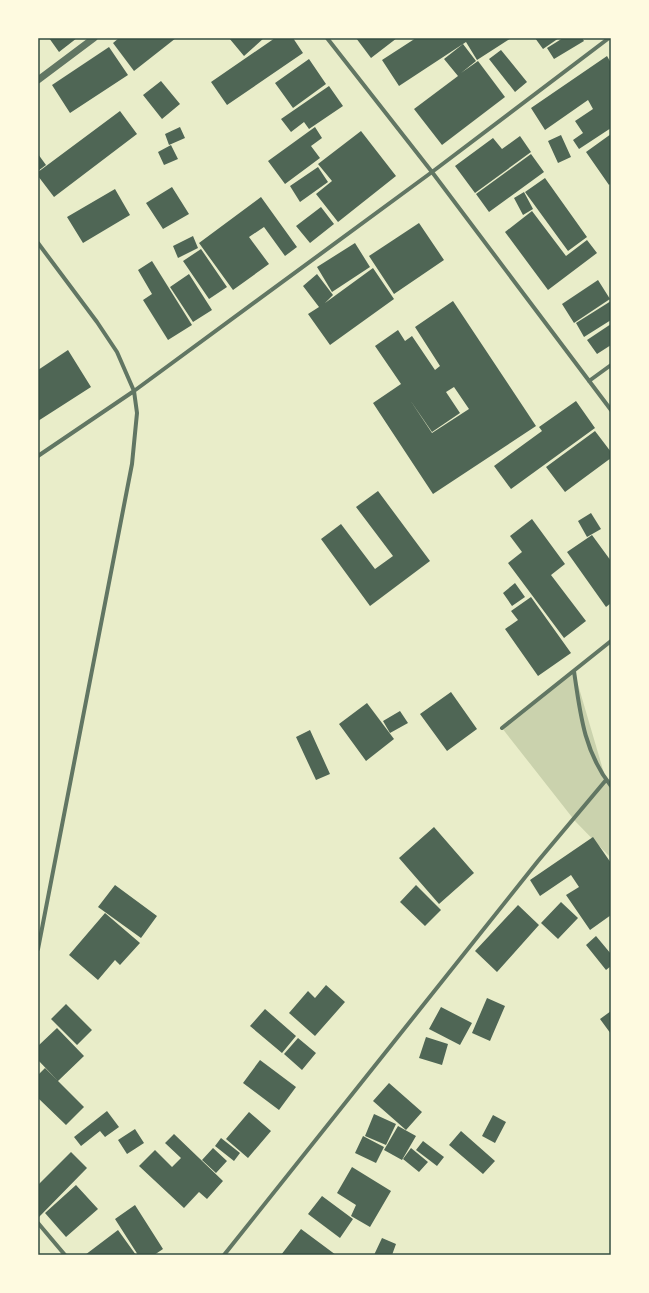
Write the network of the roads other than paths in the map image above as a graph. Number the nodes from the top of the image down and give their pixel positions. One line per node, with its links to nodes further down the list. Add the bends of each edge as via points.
1 (94, 38): 4 (street)
2 (327, 38): 5 (street)
3 (609, 38): 5 (street)
4 (38, 80)
5 (432, 172): 8 (street); 9 (street)
6 (38, 243): 9 (street, via 116,352)
7 (611, 365): 8 (street)
8 (589, 381): 10 (street)
9 (134, 391): 11 (street); 17 (street, via 136,413 132,464)
10 (611, 410)
11 (38, 456)
12 (611, 641): 13 (street)
13 (574, 671): 14 (street); 15 (street, via 582,724 593,757)
14 (502, 728)
15 (606, 780): 16 (street); 20 (street, via 538,861)
16 (611, 786)
17 (38, 949)
18 (38, 1223): 19 (street)
19 (65, 1255)
20 (224, 1255)

